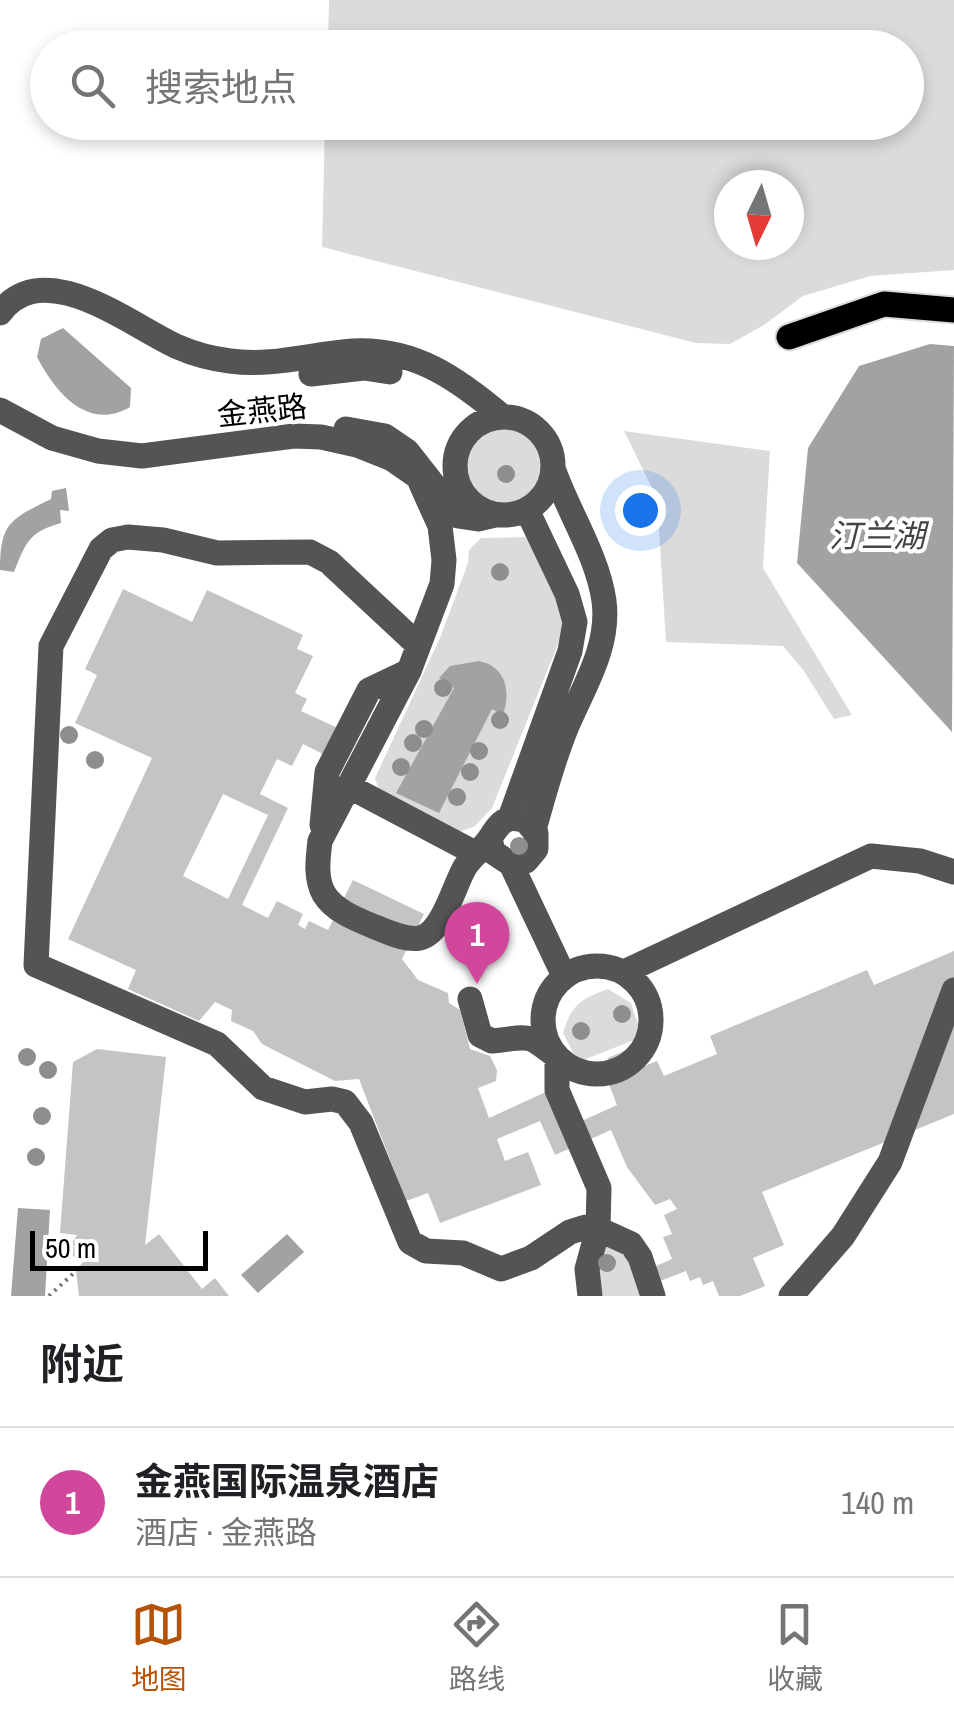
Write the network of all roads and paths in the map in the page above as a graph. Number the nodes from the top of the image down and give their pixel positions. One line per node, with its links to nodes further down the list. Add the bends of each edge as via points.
1 (954, 310): 4 (main road, via 884,304)
2 (0, 313): 6 (street, 金燕路, via 24,292 52,291 77,294 181,348 228,361 256,364 354,351 390,355 434,366 463,383)
3 (0, 330): 6 (street, 金燕路, via 17,314 55,303 158,351 231,375 272,379 364,368 436,382)
4 (789, 336)
5 (0, 407): 9 (street, 金燕路, via 86,437 151,445 312,425 384,436 414,459 458,516); 10 (street, 金燕路, via 52,438 98,451 142,456 294,436 375,452 418,477 427,492 440,526)
6 (493, 420): 7 (street, 金燕路, via 534,427 546,439); 9 (street, via 463,440 455,470 468,499)
7 (554, 471): 8 (street, via 550,487); 14 (street, 金燕路, via 596,566 606,623 588,682)
8 (527, 510): 9 (street); 14 (street, 金燕路, via 575,622)
9 (487, 517): 10 (street, 金燕路, via 459,534)
10 (442, 584): 11 (street, 金燕路)
11 (418, 646): 12 (street, 金燕路); 24 (street, via 310,552 217,553 128,537 101,549 51,646 36,966 217,1044 263,1088 305,1102 346,1102 410,1242 426,1251 462,1253 501,1269 570,1232)
12 (409, 671): 13 (street, 金燕路); 15 (street, via 368,690 327,772)
13 (346, 790): 15 (street, 金燕路); 16 (street); 16 (street, 金燕路, via 353,815 328,882 360,910 406,928 425,924 441,883)
14 (522, 824): 16 (street, 金燕路, via 497,824); 17 (street, 金燕路, via 536,849)
15 (320, 840): 16 (street, 金燕路, via 321,890 329,902 394,935 420,938 432,931)
16 (474, 856): 17 (street)
17 (513, 862): 20 (street)
18 (954, 872): 19 (street, via 871,856)
19 (624, 972): 20 (street, via 592,965); 23 (street, via 648,1000 652,1018 640,1053 609,1073 590,1074)
20 (570, 973): 23 (street, via 544,1006 542,1024)
21 (954, 990): 29 (street, via 890,1162 843,1236)
22 (470, 1000): 23 (street, via 480,1035 492,1042 531,1037)
23 (557, 1058): 24 (street, via 557,1090 599,1188)
24 (598, 1229): 27 (street, via 587,1269); 28 (street, via 631,1244)
25 (76, 1271): 26 (path)
26 (50, 1296)
27 (590, 1296)
28 (652, 1296)
29 (791, 1296)

